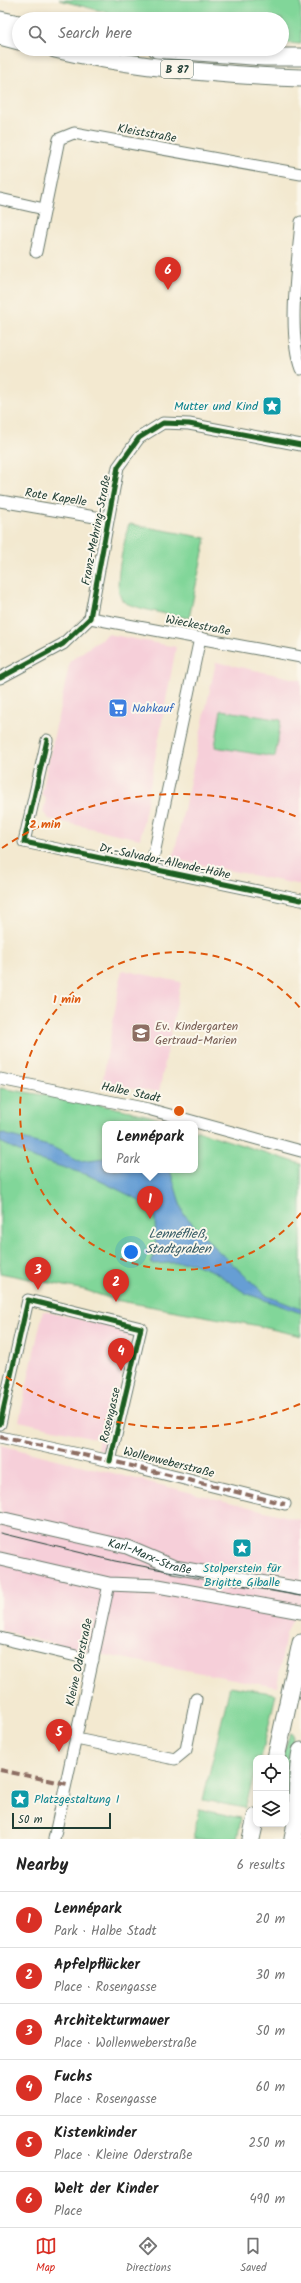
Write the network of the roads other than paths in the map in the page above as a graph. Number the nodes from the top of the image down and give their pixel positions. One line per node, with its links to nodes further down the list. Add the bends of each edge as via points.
1 (0, 20): 2 (main road)
2 (12, 23)
3 (0, 36): 4 (main road)
4 (12, 39)
5 (84, 56): 8 (main road, B 87, via 169,68)
6 (251, 56): 7 (main road, B 87)
7 (301, 57)
8 (301, 78)
9 (301, 174): 11 (street, Kleiststraße, via 74,133 59,139)
10 (0, 199): 11 (street)
11 (44, 210): 13 (street, Kleiststraße)
12 (301, 222): 14 (street, via 294,298 296,348)
13 (36, 252)
14 (301, 369)
15 (301, 445): 17 (street, Franz-Mehring-Straße, via 188,424 163,423 139,438 118,467)
16 (0, 501): 17 (street, Rote Kapelle)
17 (107, 519): 18 (street, Franz-Mehring-Straße)
18 (90, 618): 19 (street, Wieckestraße); 21 (street, via 64,644)
19 (200, 638): 20 (street, Wieckestraße); 23 (street, Dr.-Salvador-Allende-Höhe)
20 (301, 657)
21 (0, 678)
22 (47, 740): 23 (street, Dr.-Salvador-Allende-Höhe, via 24,842)
23 (151, 868): 24 (street, Dr.-Salvador-Allende-Höhe)
24 (301, 900)
25 (0, 1079): 26 (street, Halbe Stadt, via 148,1109)
26 (192, 1121)
27 (198, 1123): 28 (street, Halbe Stadt)
28 (301, 1151)
29 (0, 1424): 31 (street, Rosengasse, via 28,1300 141,1328)
30 (0, 1437): 31 (street, Wollenweberstraße)
31 (110, 1461): 32 (street, Wollenweberstraße)
32 (285, 1504)
33 (0, 1518): 36 (street, Karl-Marx-Straße, via 127,1547 174,1567)
34 (0, 1559): 35 (street, Karl-Marx-Straße)
35 (110, 1584): 37 (street, Karl-Marx-Straße, via 158,1586 272,1609); 40 (street, Kleine Oderstraße)
36 (301, 1589)
37 (301, 1612)
38 (0, 1638): 40 (street)
39 (301, 1643): 44 (main road)
40 (93, 1660): 42 (street, Kleine Oderstraße)
41 (196, 1699): 42 (street, via 186,1750 175,1759)
42 (76, 1739): 47 (street, Kleine Oderstraße)
43 (301, 1750): 45 (main road, via 297,1771)
44 (277, 1755)
45 (299, 1818): 49 (main road)
46 (254, 1827): 48 (main road)
47 (54, 1839)
48 (251, 1839)
49 (293, 1839)

